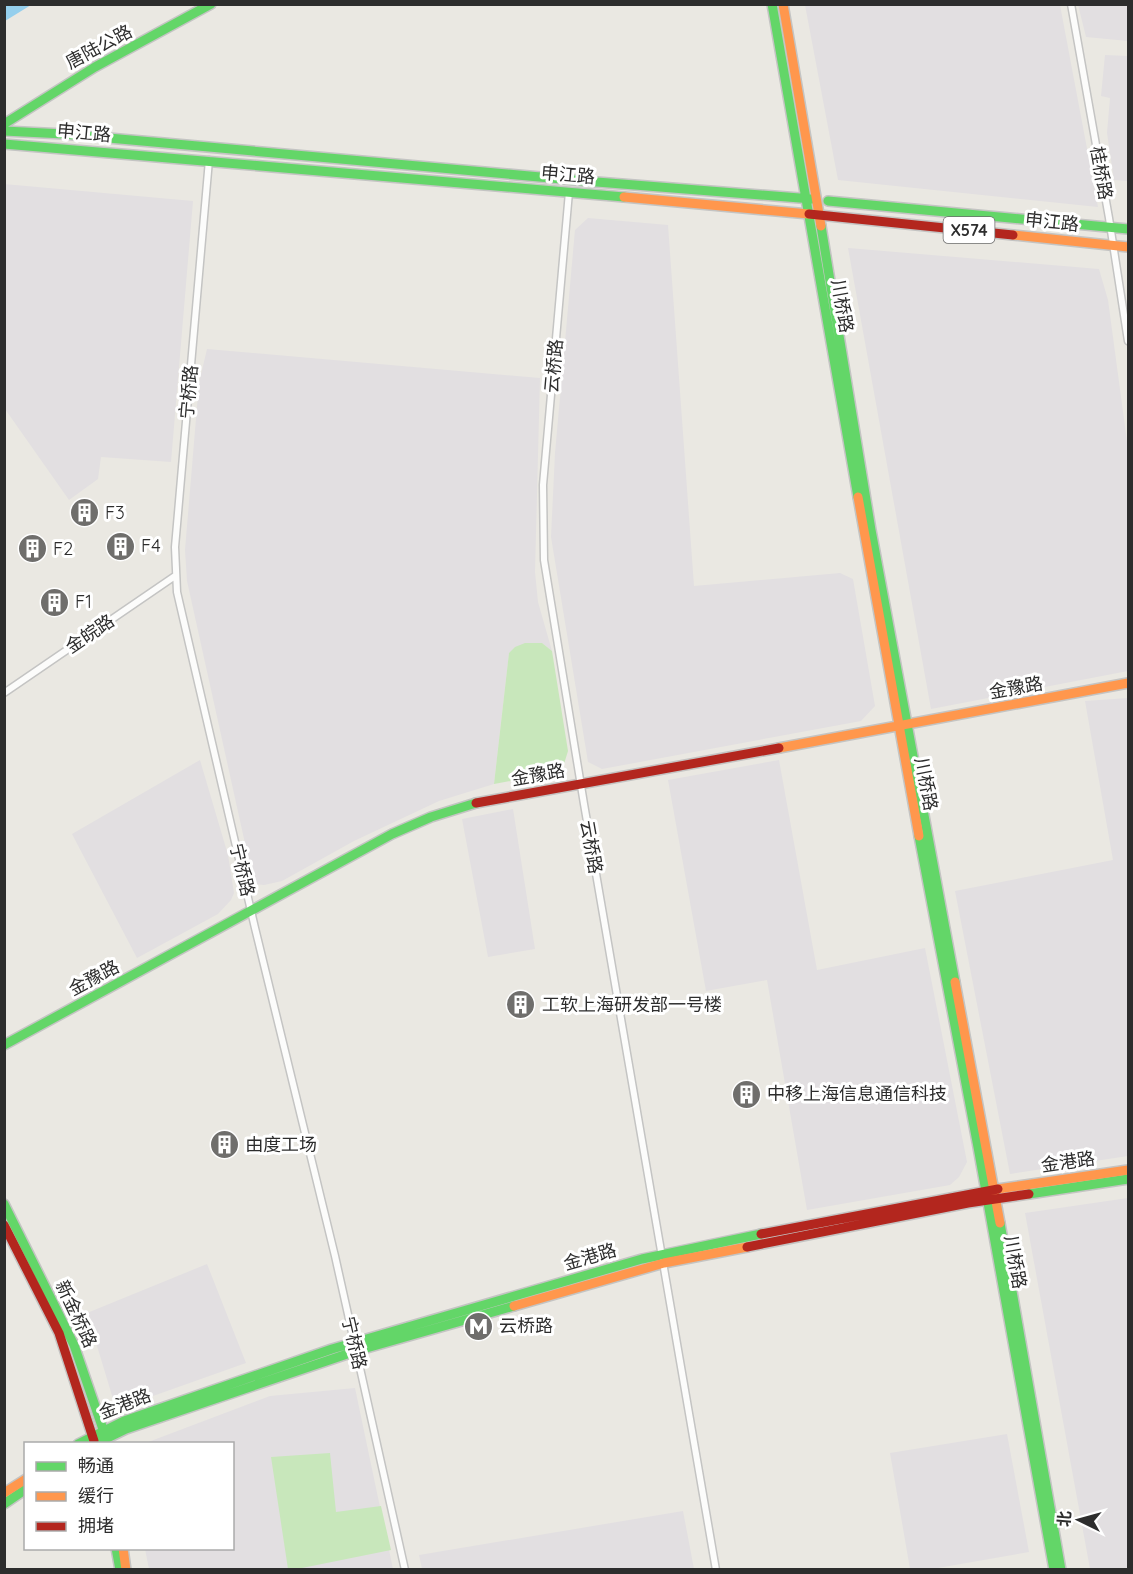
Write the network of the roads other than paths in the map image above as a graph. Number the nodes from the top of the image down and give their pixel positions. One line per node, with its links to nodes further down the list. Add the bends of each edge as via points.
1 (199, 4): 6 (street, 唐陆公路)
2 (211, 4): 7 (street, 唐陆公路, via 95,67)
3 (772, 4): 12 (street, 川桥路)
4 (783, 4): 13 (street, 川桥路)
5 (1071, 4): 16 (street, 桂桥路)
6 (4, 116)
7 (4, 123)
8 (4, 131): 12 (street, 申江路 / X574)
9 (4, 144): 10 (street, 申江路 / X574)
10 (209, 160): 11 (street, 申江路 / X574); 21 (street, 宁桥路)
11 (569, 192): 14 (street, 申江路 / X574); 25 (street, 云桥路, via 543,485 543,536 547,585)
12 (807, 198): 13 (street, 申江路 / X574); 14 (street, 川桥路)
13 (817, 199): 15 (street, 川桥路); 16 (street, 申江路 / X574)
14 (809, 214): 15 (street, 申江路 / X574); 24 (street, 川桥路)
15 (820, 215): 18 (street, 申江路 / X574); 24 (street, 川桥路)
16 (1111, 227): 17 (street, 申江路 / X574); 18 (street, 桂桥路)
17 (1128, 229)
18 (1113, 245): 19 (street, 申江路 / X574); 20 (street, 桂桥路)
19 (1128, 247)
20 (1128, 341)
21 (175, 576): 23 (street, 金皖路); 26 (street, 宁桥路)
22 (1128, 683): 24 (street, 金豫路)
23 (4, 693)
24 (902, 725): 25 (street, 金豫路); 30 (street, 川桥路)
25 (581, 784): 26 (street, 金豫路, via 473,804 431,817 392,834); 33 (street, 云桥路)
26 (252, 912): 27 (street, 金豫路); 34 (street, 宁桥路)
27 (4, 1046)
28 (1128, 1170): 30 (street, 金港路)
29 (1128, 1179): 30 (street, 金港路)
30 (990, 1195): 33 (street, 金港路); 47 (street, 川桥路); 48 (street, 川桥路)
31 (4, 1204): 35 (street, 新金桥路, via 74,1345)
32 (4, 1225): 36 (street, 新金桥路, via 59,1333)
33 (663, 1258): 34 (street, 金港路); 46 (street, 云桥路)
34 (355, 1346): 35 (street, 金港路); 45 (street, 宁桥路)
35 (106, 1437): 36 (street, 金港路)
36 (94, 1441)
37 (24, 1480): 39 (street)
38 (24, 1491): 40 (street)
39 (4, 1493)
40 (4, 1504)
41 (116, 1550): 43 (street)
42 (123, 1550): 44 (street)
43 (120, 1569)
44 (126, 1569)
45 (405, 1569)
46 (716, 1569)
47 (1054, 1569)
48 (1061, 1569)

